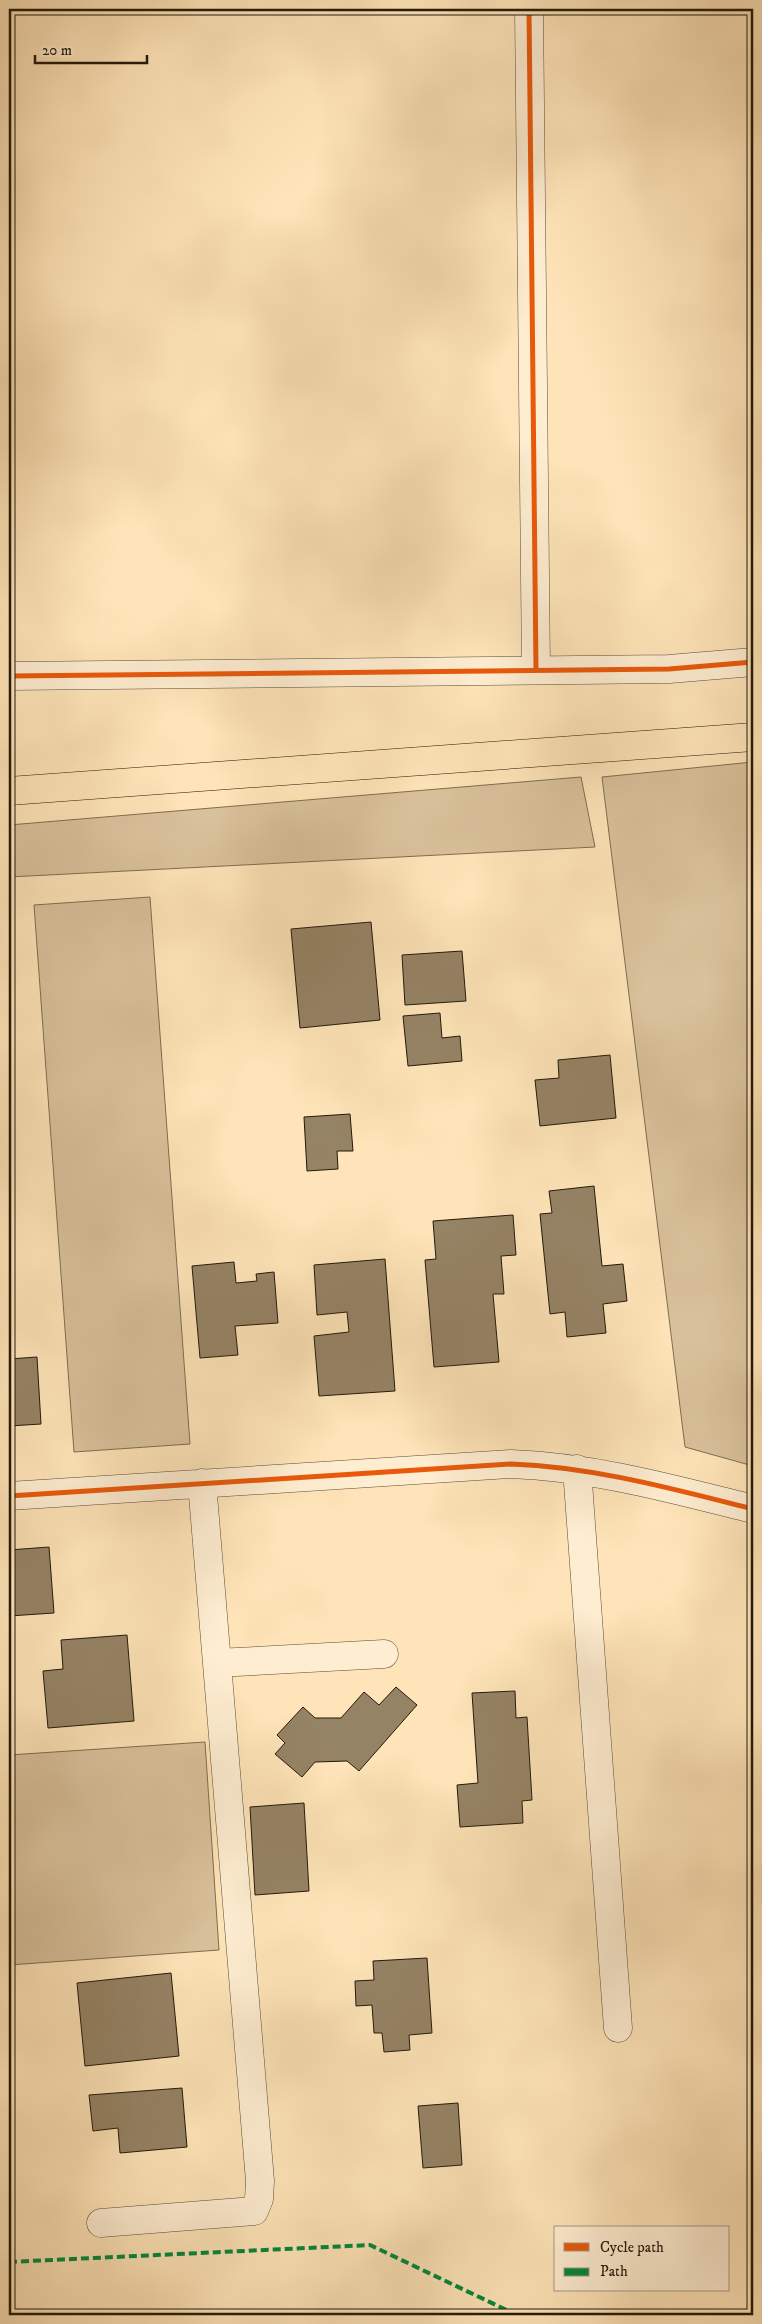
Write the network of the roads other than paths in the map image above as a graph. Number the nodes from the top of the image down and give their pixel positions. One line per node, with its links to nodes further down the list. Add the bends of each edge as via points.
1 (529, 9): 3 (street)
2 (753, 662): 3 (street, via 669,669)
3 (536, 670): 4 (street)
4 (9, 676)
5 (753, 737): 6 (main road)
6 (9, 791)
7 (576, 1469): 8 (street, via 519,1464); 10 (street); 13 (street)
8 (202, 1483): 9 (street); 12 (street)
9 (9, 1496)
10 (753, 1509)
11 (384, 1654): 12 (street)
12 (217, 1663): 14 (street, via 260,2171 259,2200 254,2211)
13 (618, 2028)
14 (101, 2223)

